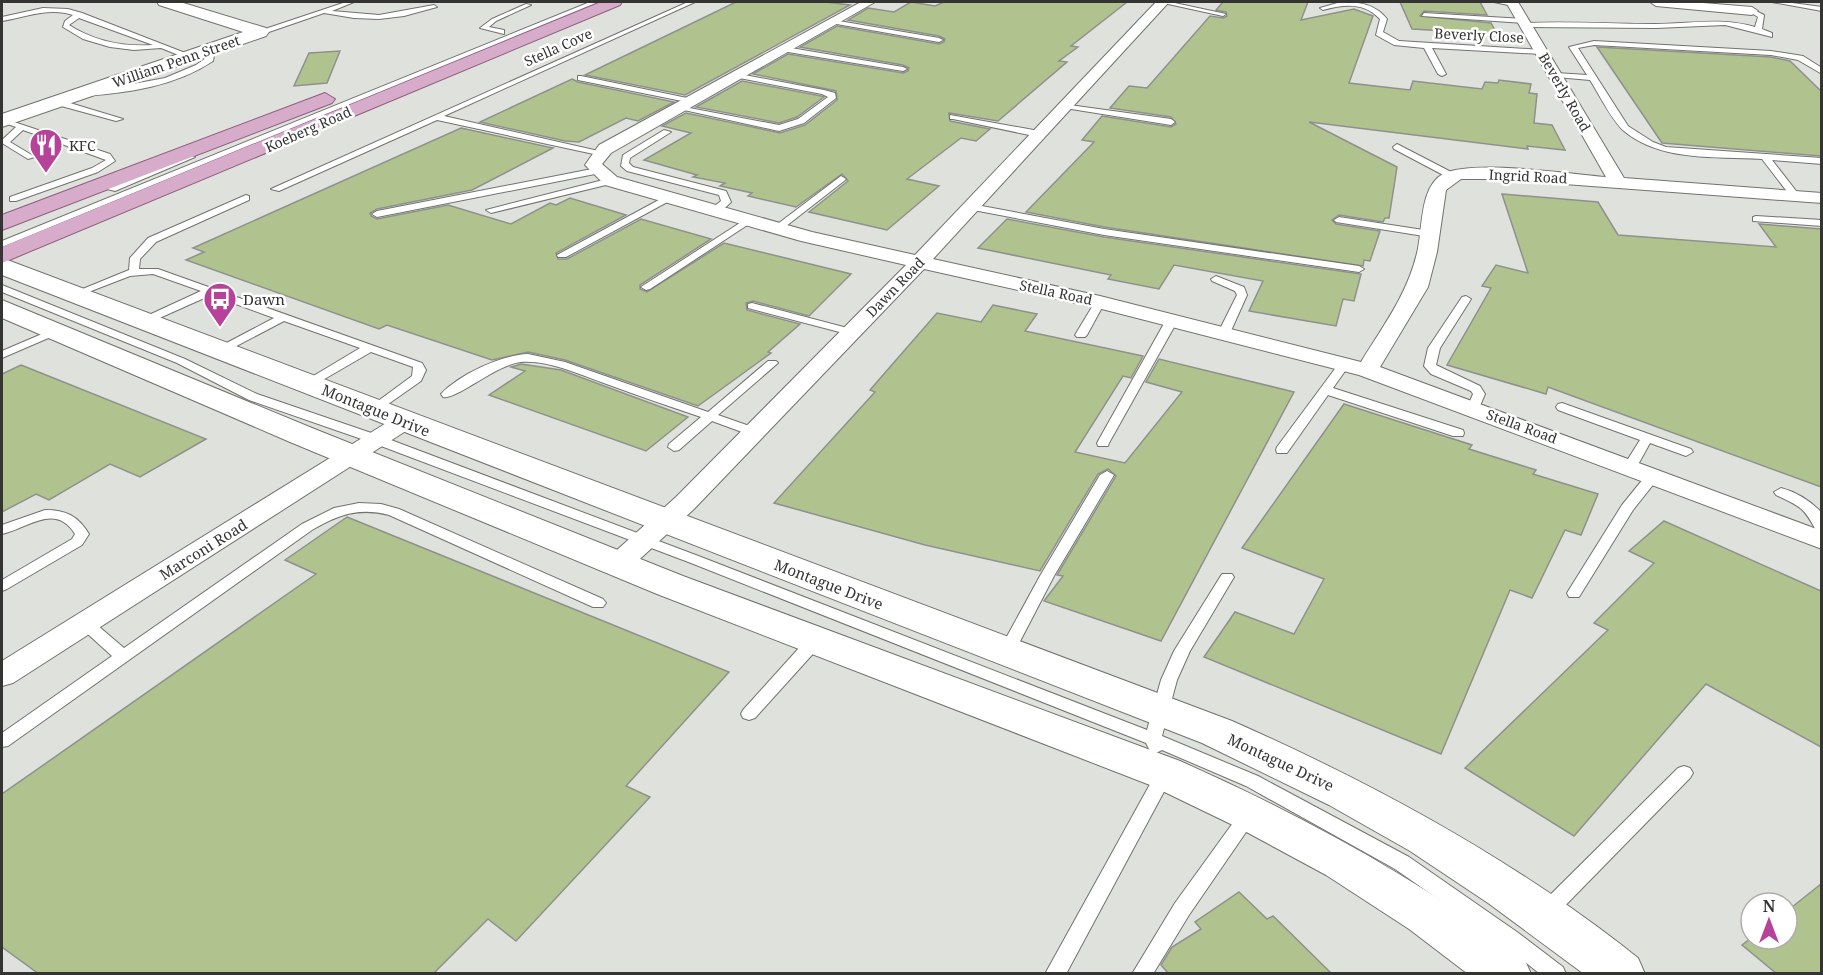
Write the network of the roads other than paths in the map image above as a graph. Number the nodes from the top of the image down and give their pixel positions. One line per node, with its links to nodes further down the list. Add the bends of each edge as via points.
1 (165, 2): 28 (main road)
2 (351, 2): 19 (lane, William Penn Street)
3 (574, 2): 29 (main road, Koeberg Road)
4 (595, 2): 84 (lane)
5 (614, 2): 86 (main road, Koeberg Road)
6 (692, 2): 50 (lane, Stella Cove)
7 (869, 2): 25 (street)
8 (1162, 2): 14 (lane); 49 (street, Dawn Road)
9 (1497, 2): 13 (lane)
10 (1656, 2): 20 (street)
11 (1770, 2): 12 (lane)
12 (1775, 2): 18 (lane)
13 (1513, 3): 26 (street, Beverly Road)
14 (1188, 4): 22 (lane)
15 (528, 5): 29 (lane, via 484,28)
16 (434, 7): 19 (lane, via 375,19)
17 (1323, 8): 33 (lane, Beverly Close, via 1353,3 1372,8 1384,19 1379,33 1397,43)
18 (1821, 9)
19 (324, 11): 28 (lane, William Penn Street)
20 (1752, 11): 27 (lane, via 1762,16)
21 (80, 14): 24 (lane, via 43,10); 32 (lane); 32 (lane, via 65,26 122,46)
22 (1223, 14)
23 (1424, 15): 26 (lane)
24 (2, 19)
25 (833, 22): 31 (lane); 35 (street)
26 (1525, 23): 27 (lane, via 1662,26 1714,20); 36 (street, Beverly Road)
27 (1758, 30): 30 (lane)
28 (260, 32): 34 (main road, William Penn Street)
29 (501, 32): 46 (main road, Koeberg Road)
30 (1769, 35)
31 (939, 40)
32 (163, 46): 37 (lane)
33 (1427, 46): 36 (lane, Beverly Close); 40 (lane)
34 (211, 49): 37 (main road, William Penn Street); 45 (lane, via 206,63 161,80)
35 (785, 49): 38 (lane); 41 (street)
36 (1542, 52): 42 (street, Beverly Road)
37 (189, 56): 45 (main road, William Penn Street)
38 (903, 69)
39 (1821, 72): 44 (lane, via 1800,58 1771,52 1580,44 1573,47)
40 (1442, 74)
41 (737, 75): 48 (street); 48 (lane, via 824,92 832,98 814,112 779,128)
42 (1556, 75): 44 (lane); 65 (street, Beverly Road)
43 (581, 78): 48 (lane)
44 (1591, 78): 59 (lane, via 1625,128 1650,144 1665,150)
45 (79, 94): 47 (main road, William Penn Street)
46 (331, 97): 79 (main road, Koeberg Road); 82 (lane)
47 (57, 102): 52 (lane); 53 (main road, William Penn Street)
48 (685, 105): 61 (street)
49 (1065, 106): 54 (lane); 56 (street, Dawn Road)
50 (436, 117): 61 (lane); 66 (lane, Stella Cove)
51 (953, 117): 56 (lane)
52 (119, 119)
53 (9, 122): 58 (lane, via 5,142); 71 (lane, via 107,156 111,161)
54 (1171, 122)
55 (667, 132): 62 (lane, via 624,161 630,169)
56 (1039, 134): 72 (street, Dawn Road)
57 (1397, 147): 63 (lane)
58 (31, 157)
59 (1766, 159): 60 (lane); 67 (lane)
60 (1821, 162)
61 (608, 173): 62 (lane); 69 (street, Stella Road); 73 (lane); 75 (lane)
62 (645, 173): 74 (lane, via 723,193 726,202)
63 (1452, 176): 65 (street, Ingrid Road, via 1497,174); 83 (street, via 1437,189)
64 (841, 179): 81 (lane)
65 (1618, 182): 67 (street, Ingrid Road)
66 (276, 189)
67 (1795, 196): 70 (street, Ingrid Road)
68 (246, 198): 90 (lane, via 152,240 135,258)
69 (668, 198): 74 (street, Stella Road); 85 (lane)
70 (1821, 198)
71 (13, 199)
72 (971, 207): 87 (street, Dawn Road); 89 (lane, via 1104,232)
73 (491, 210)
74 (715, 210): 77 (street, Stella Road)
75 (377, 214)
76 (1756, 219): 80 (lane)
77 (749, 220): 81 (street, Stella Road); 92 (lane)
78 (1340, 220): 83 (lane)
79 (2, 223)
80 (1821, 223)
81 (778, 228): 87 (street, Stella Road)
82 (2, 234)
83 (1430, 234): 112 (street, via 1418,287)
84 (2, 244)
85 (562, 255)
86 (2, 256)
87 (918, 262): 97 (street, Stella Road); 104 (street, Dawn Road)
88 (2, 266): 95 (main road, Montague Drive)
89 (1359, 269)
90 (134, 272): 94 (lane, via 154,271); 95 (lane)
91 (1216, 279): 105 (lane, via 1240,290 1242,295)
92 (646, 287)
93 (2, 288): 126 (lane, via 181,361)
94 (208, 292): 100 (lane); 102 (lane)
95 (73, 295): 102 (main road, Montague Drive)
96 (1466, 299): 117 (lane, via 1434,348 1430,366 1476,389 1479,394)
97 (1100, 302): 101 (street, Stella Road); 106 (lane)
98 (752, 306): 104 (lane)
99 (2, 308): 103 (main road, Montague Drive)
100 (284, 317): 107 (lane); 108 (lane)
101 (1172, 320): 105 (street, Stella Road); 124 (lane)
102 (142, 322): 108 (main road, Montague Drive)
103 (56, 331): 109 (lane); 126 (main road, Montague Drive)
104 (851, 332): 121 (street, Dawn Road)
105 (1224, 333): 111 (street, Stella Road)
106 (1081, 335)
107 (371, 347): 113 (lane); 118 (lane, via 413,361 420,370 417,378)
108 (221, 350): 113 (main road, Montague Drive)
109 (2, 355)
110 (772, 363): 119 (lane)
111 (1344, 364): 112 (street, Stella Road); 114 (lane)
112 (1367, 370): 117 (street, Stella Road)
113 (309, 384): 118 (main road, Montague Drive)
114 (1326, 390): 122 (lane); 127 (lane)
115 (447, 394): 119 (lane, via 489,368 523,357 561,364)
116 (1562, 407): 123 (lane)
117 (1473, 408): 129 (street, Stella Road)
118 (374, 410): 120 (main road, Montague Drive)
119 (711, 416): 121 (lane); 125 (lane)
120 (404, 422): 126 (street, Marconi Road); 136 (main road, Montague Drive)
121 (754, 432): 136 (street, Dawn Road)
122 (1458, 433)
123 (1647, 438): 128 (lane); 129 (lane)
124 (1103, 443)
125 (674, 447)
126 (365, 448): 136 (main road, Montague Drive); 141 (street, Marconi Road)
127 (1282, 450)
128 (1686, 452)
129 (1630, 467): 131 (street, Stella Road)
130 (1107, 475): 143 (lane)
131 (1653, 476): 135 (street, Stella Road); 139 (lane, via 1627,508)
132 (1781, 492): 133 (lane, via 1810,509 1820,520)
133 (1821, 529)
134 (2, 530): 138 (lane, via 49,513 64,517 82,534 77,542)
135 (1821, 541)
136 (642, 542): 142 (main road, Montague Drive); 143 (main road, Montague Drive); 148 (lane)
137 (1227, 577): 148 (lane, via 1169,680)
138 (2, 586)
139 (1574, 593)
140 (598, 603): 144 (lane, via 394,512 363,505 330,514 307,527)
141 (85, 623): 144 (lane); 145 (street, Marconi Road)
142 (814, 642): 146 (lane); 148 (main road, Montague Drive)
143 (1007, 651): 148 (main road, Montague Drive)
144 (123, 656): 147 (lane)
145 (2, 675)
146 (749, 714)
147 (2, 741)
148 (1160, 741): 150 (main road, Montague Drive); 151 (main road, Montague Drive, via 1275,758 1388,814 1494,879); 152 (lane); 155 (lane, via 1252,781 1356,836 1448,893)
149 (1684, 773): 151 (lane)
150 (1251, 812): 153 (lane, via 1182,909); 154 (main road, Montague Drive, via 1383,885)
151 (1542, 915): 156 (main road, Montague Drive)
152 (1055, 974)
153 (1142, 974)
154 (1506, 974)
155 (1556, 974)
156 (1620, 974)

